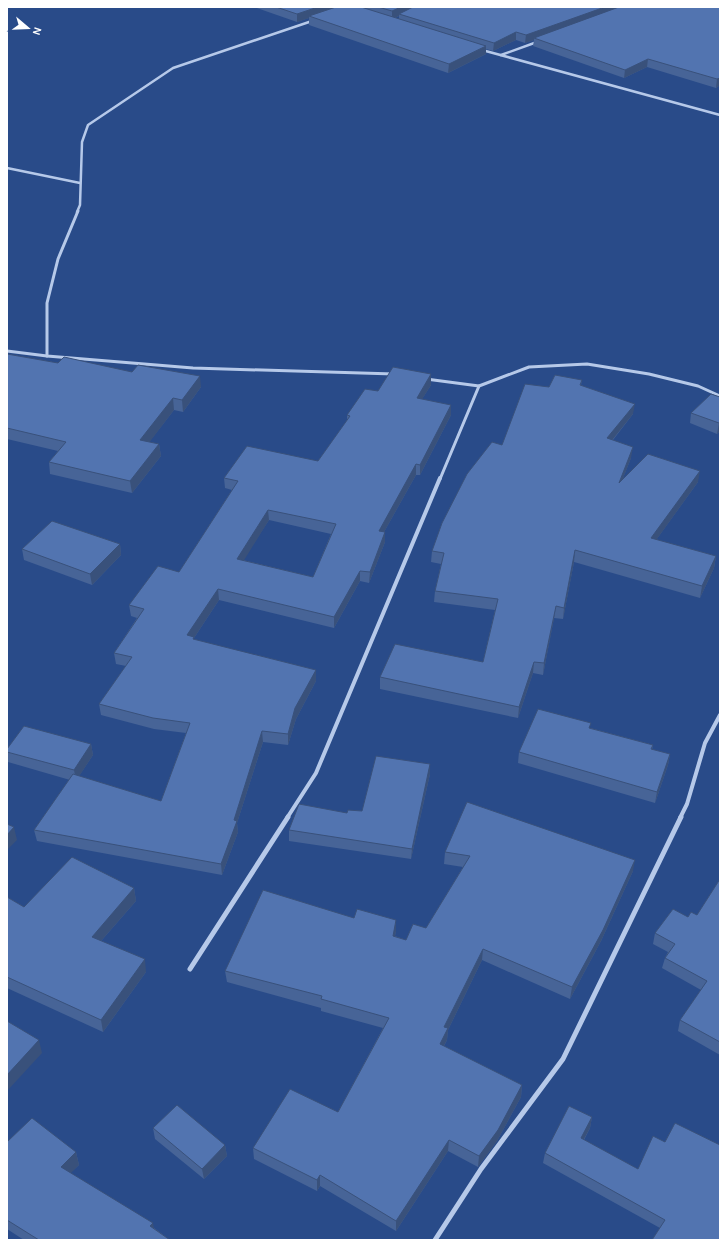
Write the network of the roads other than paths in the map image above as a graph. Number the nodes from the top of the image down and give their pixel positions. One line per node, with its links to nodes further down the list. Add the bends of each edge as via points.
1 (319, 18): 7 (street, via 173,68 88,125 82,142)
2 (544, 39): 4 (street)
3 (478, 49): 4 (street)
4 (500, 56): 5 (street)
5 (720, 115)
6 (7, 168): 7 (street)
7 (80, 183): 9 (street, via 80,205 58,259 47,303)
8 (7, 351): 9 (street)
9 (47, 356): 10 (street, via 193,368)
10 (396, 374)
11 (419, 378): 12 (street)
12 (479, 386): 13 (street, via 529,367 587,364 698,386); 15 (street, via 316,773)
13 (720, 396)
14 (720, 715): 16 (street, via 705,743 687,804 562,1059 482,1169)
15 (190, 969)
16 (435, 1240)

